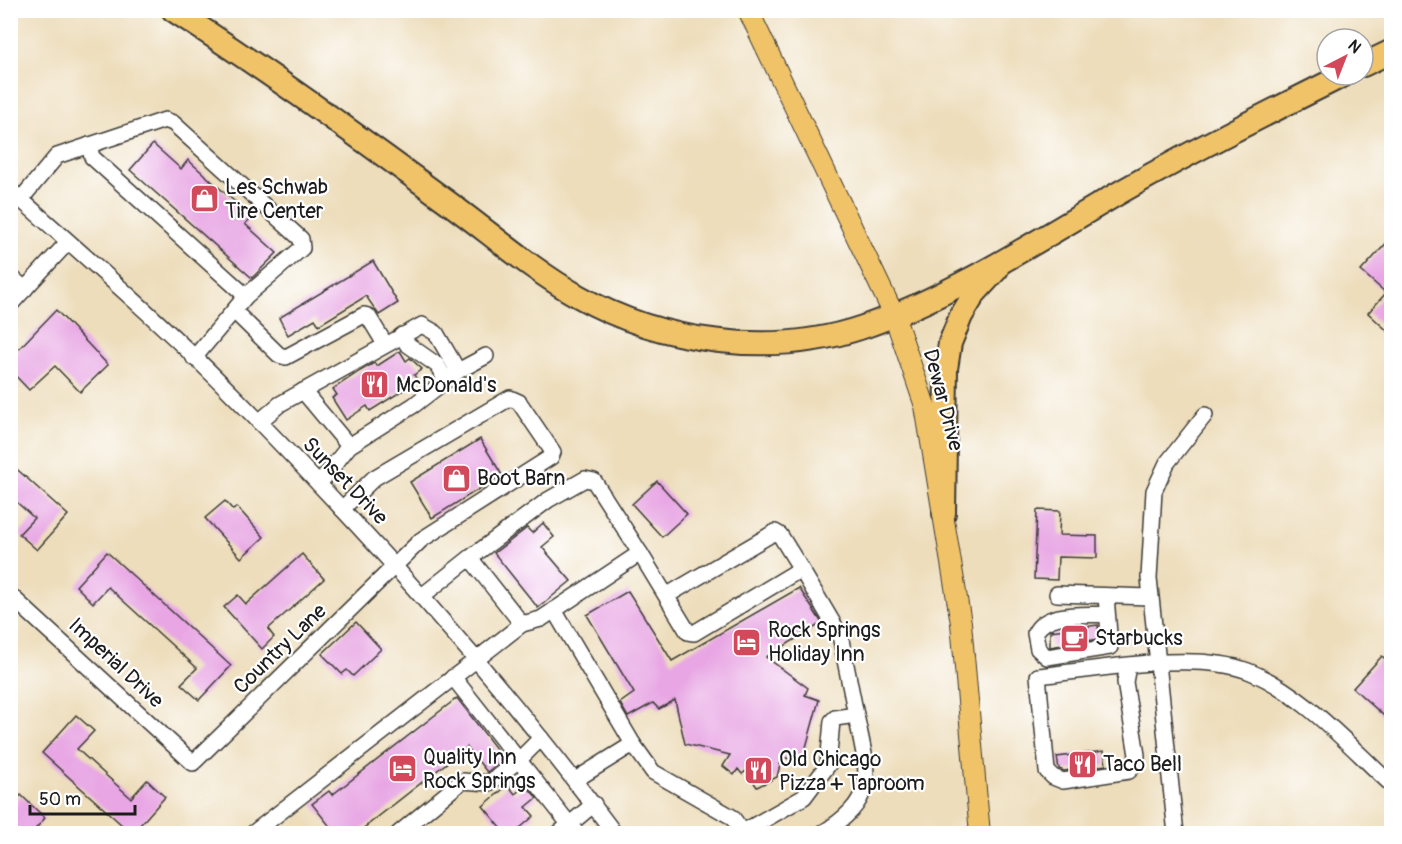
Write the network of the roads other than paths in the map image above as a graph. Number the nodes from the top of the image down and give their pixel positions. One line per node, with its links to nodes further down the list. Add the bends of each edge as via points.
1 (172, 10): 15 (highway, via 271,75 556,281 613,314 684,336 783,342 817,339)
2 (748, 10): 15 (main road, Dewar Drive)
3 (1392, 51): 4 (highway)
4 (1375, 59)
5 (1320, 87): 9 (highway, via 1175,161)
6 (89, 145): 7 (street, via 57,156); 12 (street, via 92,157); 12 (street, via 165,120 173,123 301,239 302,248)
7 (16, 195): 8 (street, Sunset Drive)
8 (68, 242): 11 (street); 19 (street, Sunset Drive)
9 (1009, 256): 15 (highway); 27 (highway, via 975,293 950,344 946,369)
10 (10, 276): 11 (street)
11 (25, 290): 13 (street)
12 (246, 296): 14 (street)
13 (10, 305)
14 (234, 311): 17 (street, via 279,355 286,357 364,315); 19 (street)
15 (894, 315): 27 (main road, Dewar Drive, via 925,406)
16 (402, 335): 17 (street); 20 (street, via 407,345); 20 (street, via 422,325 436,333)
17 (385, 345): 21 (street)
18 (486, 356): 20 (street)
19 (194, 358): 23 (street, Sunset Drive)
20 (452, 376): 24 (street)
21 (303, 391): 23 (street); 24 (street)
22 (1205, 416): 37 (street, via 1167,463 1154,491)
23 (259, 422): 25 (street, Sunset Drive)
24 (349, 446): 25 (street)
25 (318, 484): 26 (street, Sunset Drive)
26 (342, 509): 30 (street, Sunset Drive); 30 (street, Country Lane, via 374,478 510,398 519,402 553,452 551,457 421,540)
27 (944, 513): 59 (main road, Dewar Drive, via 961,623)
28 (640, 553): 29 (street, via 594,482 585,479 548,500); 35 (street); 38 (street)
29 (470, 558): 34 (street); 40 (street)
30 (396, 564): 34 (street, Sunset Drive); 49 (street, Country Lane)
31 (801, 569): 35 (street, via 775,532); 35 (street, via 694,633 688,632); 45 (street, via 840,635)
32 (1057, 594): 36 (street)
33 (10, 595): 49 (street, Imperial Drive)
34 (422, 596): 41 (street, Sunset Drive)
35 (666, 596)
36 (1106, 596): 37 (street); 39 (street)
37 (1150, 597): 42 (street)
38 (554, 610): 40 (street, via 541,619); 47 (street)
39 (1107, 614): 39 (street, via 1048,620 1038,627 1035,641 1040,653 1047,657 1110,647)
40 (522, 624): 41 (street)
41 (475, 660): 44 (street); 46 (street, Sunset Drive)
42 (1156, 664): 43 (street); 51 (street, via 1224,665 1267,680 1292,695); 60 (street)
43 (1128, 666): 43 (street, via 1038,676 1047,771 1053,777 1063,781 1129,771 1135,764 1137,755 1125,682)
44 (453, 677): 48 (street); 55 (street)
45 (856, 715): 54 (street, via 832,721 828,765 804,797); 58 (street, via 868,777 850,814)
46 (541, 738): 48 (street); 50 (street, Sunset Drive)
47 (633, 744): 50 (street); 54 (street, via 653,772 732,817)
48 (519, 760): 53 (street); 56 (street, via 489,783 462,781)
49 (193, 763)
50 (575, 780): 52 (street, Sunset Drive)
51 (1392, 785)
52 (594, 804): 53 (street); 57 (street, Sunset Drive)
53 (568, 830)
54 (741, 833)
55 (252, 834)
56 (398, 834)
57 (615, 834)
58 (821, 834)
59 (980, 834)
60 (1176, 834)

